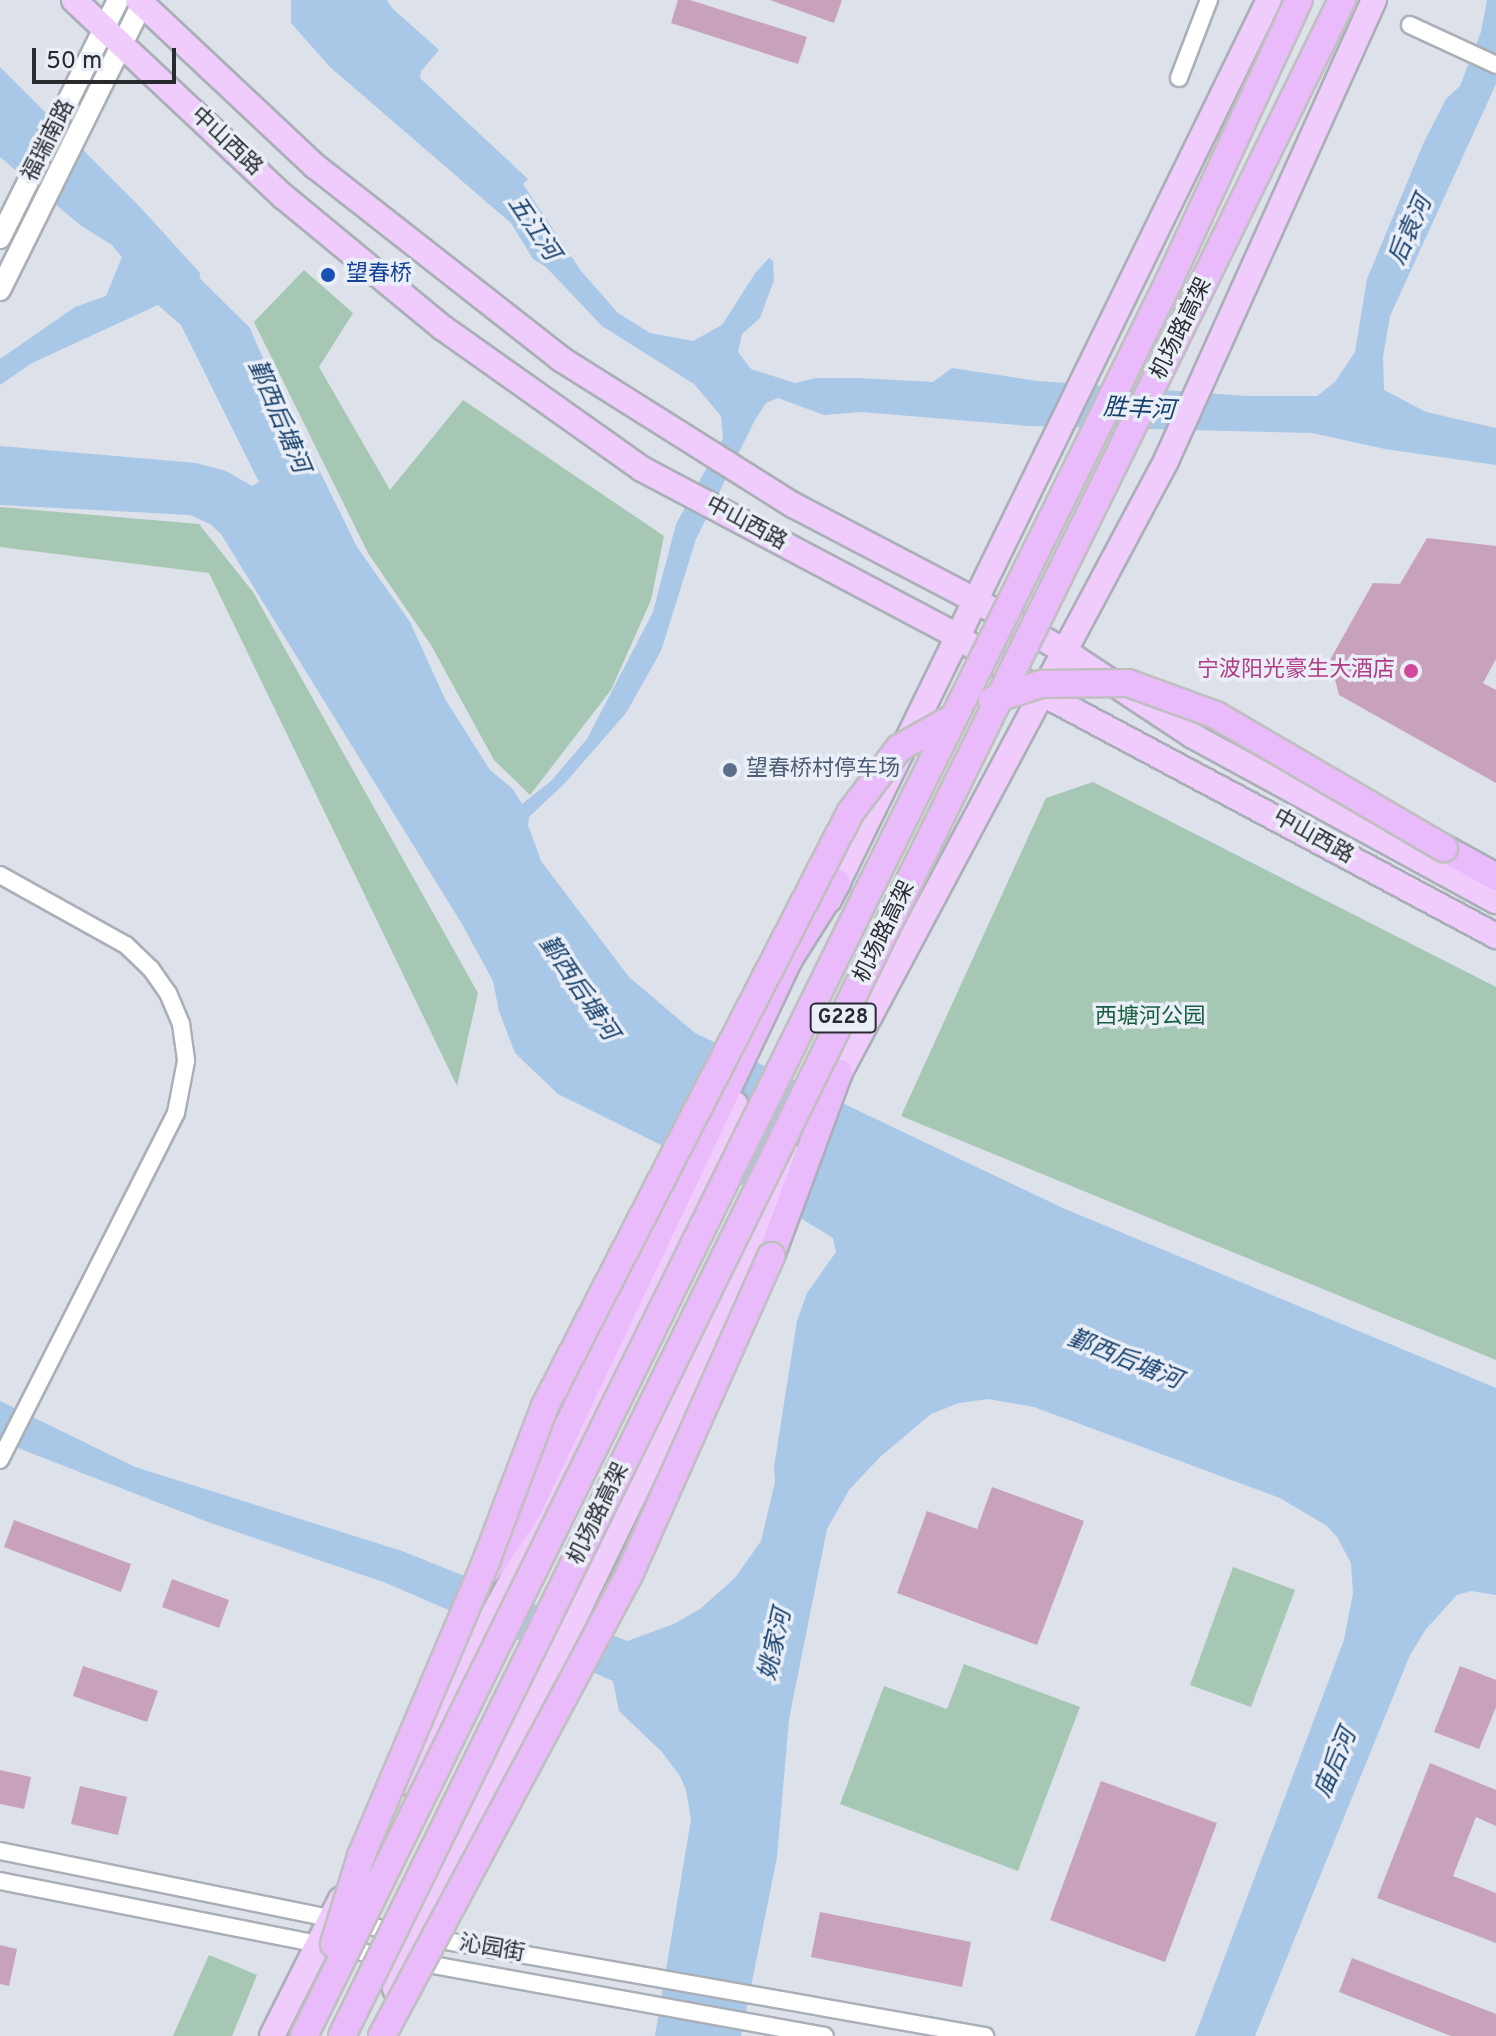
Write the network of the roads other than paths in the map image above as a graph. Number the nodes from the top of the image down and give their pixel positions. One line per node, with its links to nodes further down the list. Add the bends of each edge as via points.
1 (74, 0): 10 (main road, 中山西路)
2 (118, 0): 10 (street, 福瑞南路)
3 (1209, 0): 13 (street)
4 (1269, 0): 16 (main road)
5 (1299, 0): 34 (highway, 机场路高架 / G228, bridge, via 1169,281)
6 (1342, 0): 36 (highway, 机场路高架 / G228, bridge)
7 (1374, 0): 18 (main road, via 1166,461)
8 (141, 1): 11 (street); 16 (main road, 中山西路, via 315,166 561,359 793,505)
9 (1410, 25): 12 (street)
10 (104, 29): 11 (main road, 中山西路); 14 (street, 福瑞南路)
11 (124, 47): 15 (street, 福瑞南路); 17 (main road, 中山西路, via 296,207 443,328 642,469)
12 (1496, 65)
13 (1179, 78)
14 (0, 238)
15 (0, 290)
16 (975, 600): 17 (main road); 18 (main road, 中山西路)
17 (957, 636): 19 (main road, 中山西路); 22 (main road)
18 (1066, 652): 19 (main road); 23 (main road, 中山西路, via 1193,736)
19 (1043, 694): 24 (main road, 中山西路); 25 (main road)
20 (0, 875): 26 (street, via 126,945 151,969 181,1024 186,1061 176,1113)
21 (1496, 877): 27 (highway, bridge, via 1216,715 1128,683 1041,684 976,705 899,748 850,813 811,884 544,1408)
22 (837, 883): 27 (highway, bridge, via 789,959 528,1510); 30 (main road, via 520,1565)
23 (1496, 901)
24 (1496, 936)
25 (841, 1068): 31 (main road); 38 (highway, bridge, via 771,1256 630,1573)
26 (2, 1457)
27 (473, 1592): 34 (highway, bridge, via 361,1856)
28 (0, 1851): 30 (street, 沁园街)
29 (0, 1881): 32 (street, 沁园街)
30 (330, 1920): 31 (street, 沁园街); 32 (main road)
31 (418, 1936): 33 (main road); 40 (street, 沁园街)
32 (317, 1944): 33 (street, 沁园街); 35 (main road)
33 (408, 1960): 37 (main road); 39 (street, 沁园街)
34 (307, 2029)
35 (272, 2036)
36 (342, 2036)
37 (373, 2036)
38 (382, 2036)
39 (825, 2036)
40 (985, 2036)

